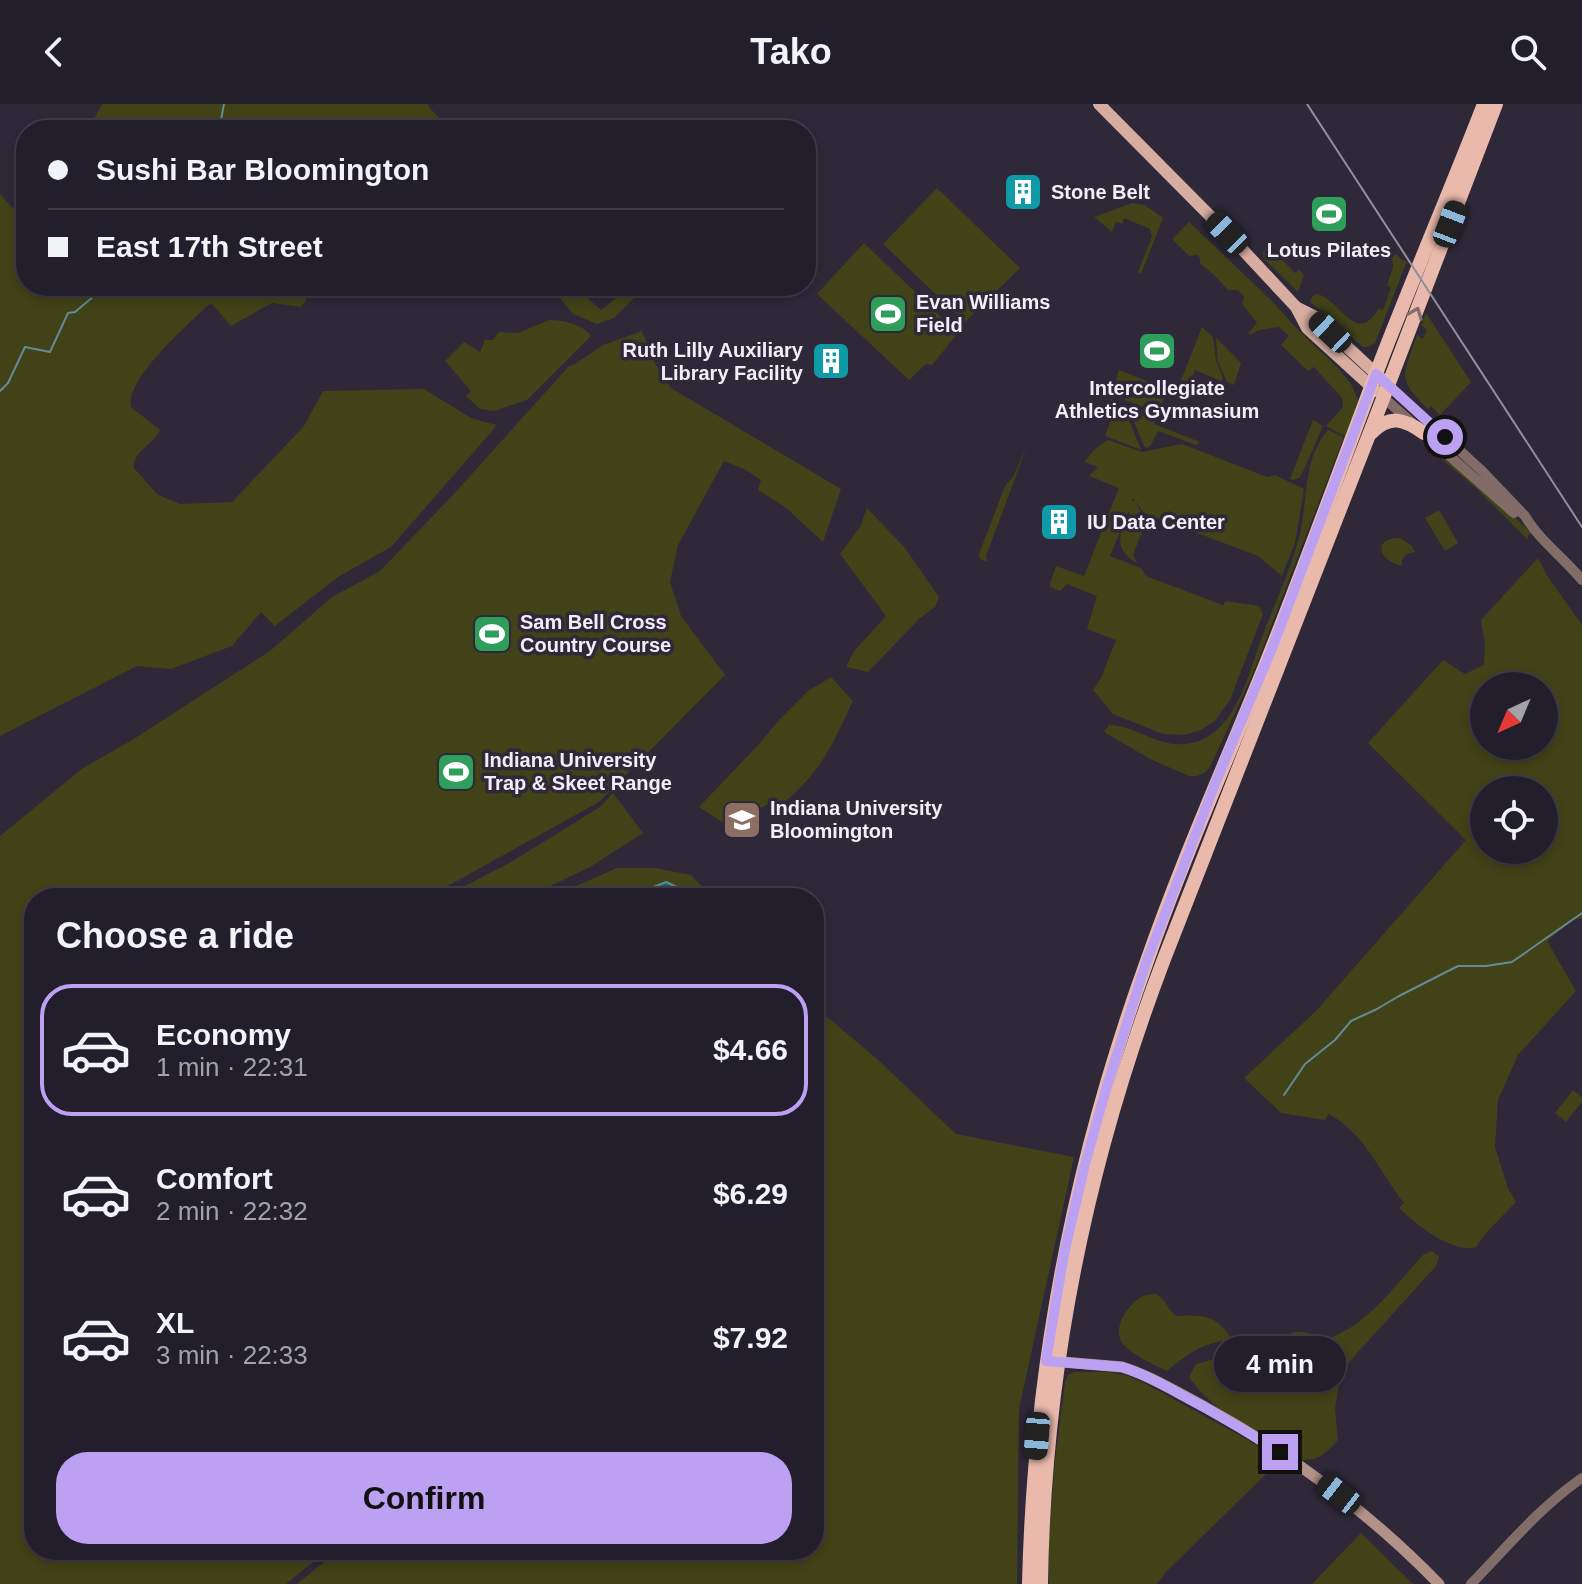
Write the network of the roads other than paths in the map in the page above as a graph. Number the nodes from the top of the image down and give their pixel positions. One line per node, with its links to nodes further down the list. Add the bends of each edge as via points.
1 (1099, 104): 4 (main road)
2 (1484, 104): 4 (highway)
3 (1496, 104): 5 (highway, one-way to 3)
4 (1374, 380): 5 (main road); 10 (highway, via 1146,963 1096,1123 1064,1254)
5 (1386, 392): 6 (street); 7 (highway); 8 (street, via 1487,475)
6 (1424, 433): 7 (highway, via 1391,420); 8 (street)
7 (1367, 440): 10 (highway, via 1132,1045 1084,1216)
8 (1529, 523): 9 (street)
9 (1582, 580)
10 (1052, 1361): 12 (highway, via 1034,1469); 13 (highway); 14 (main road, via 1133,1370 1233,1423 1350,1502)
11 (1582, 1478): 15 (street)
12 (1029, 1584)
13 (1041, 1584)
14 (1439, 1584)
15 (1471, 1584)

